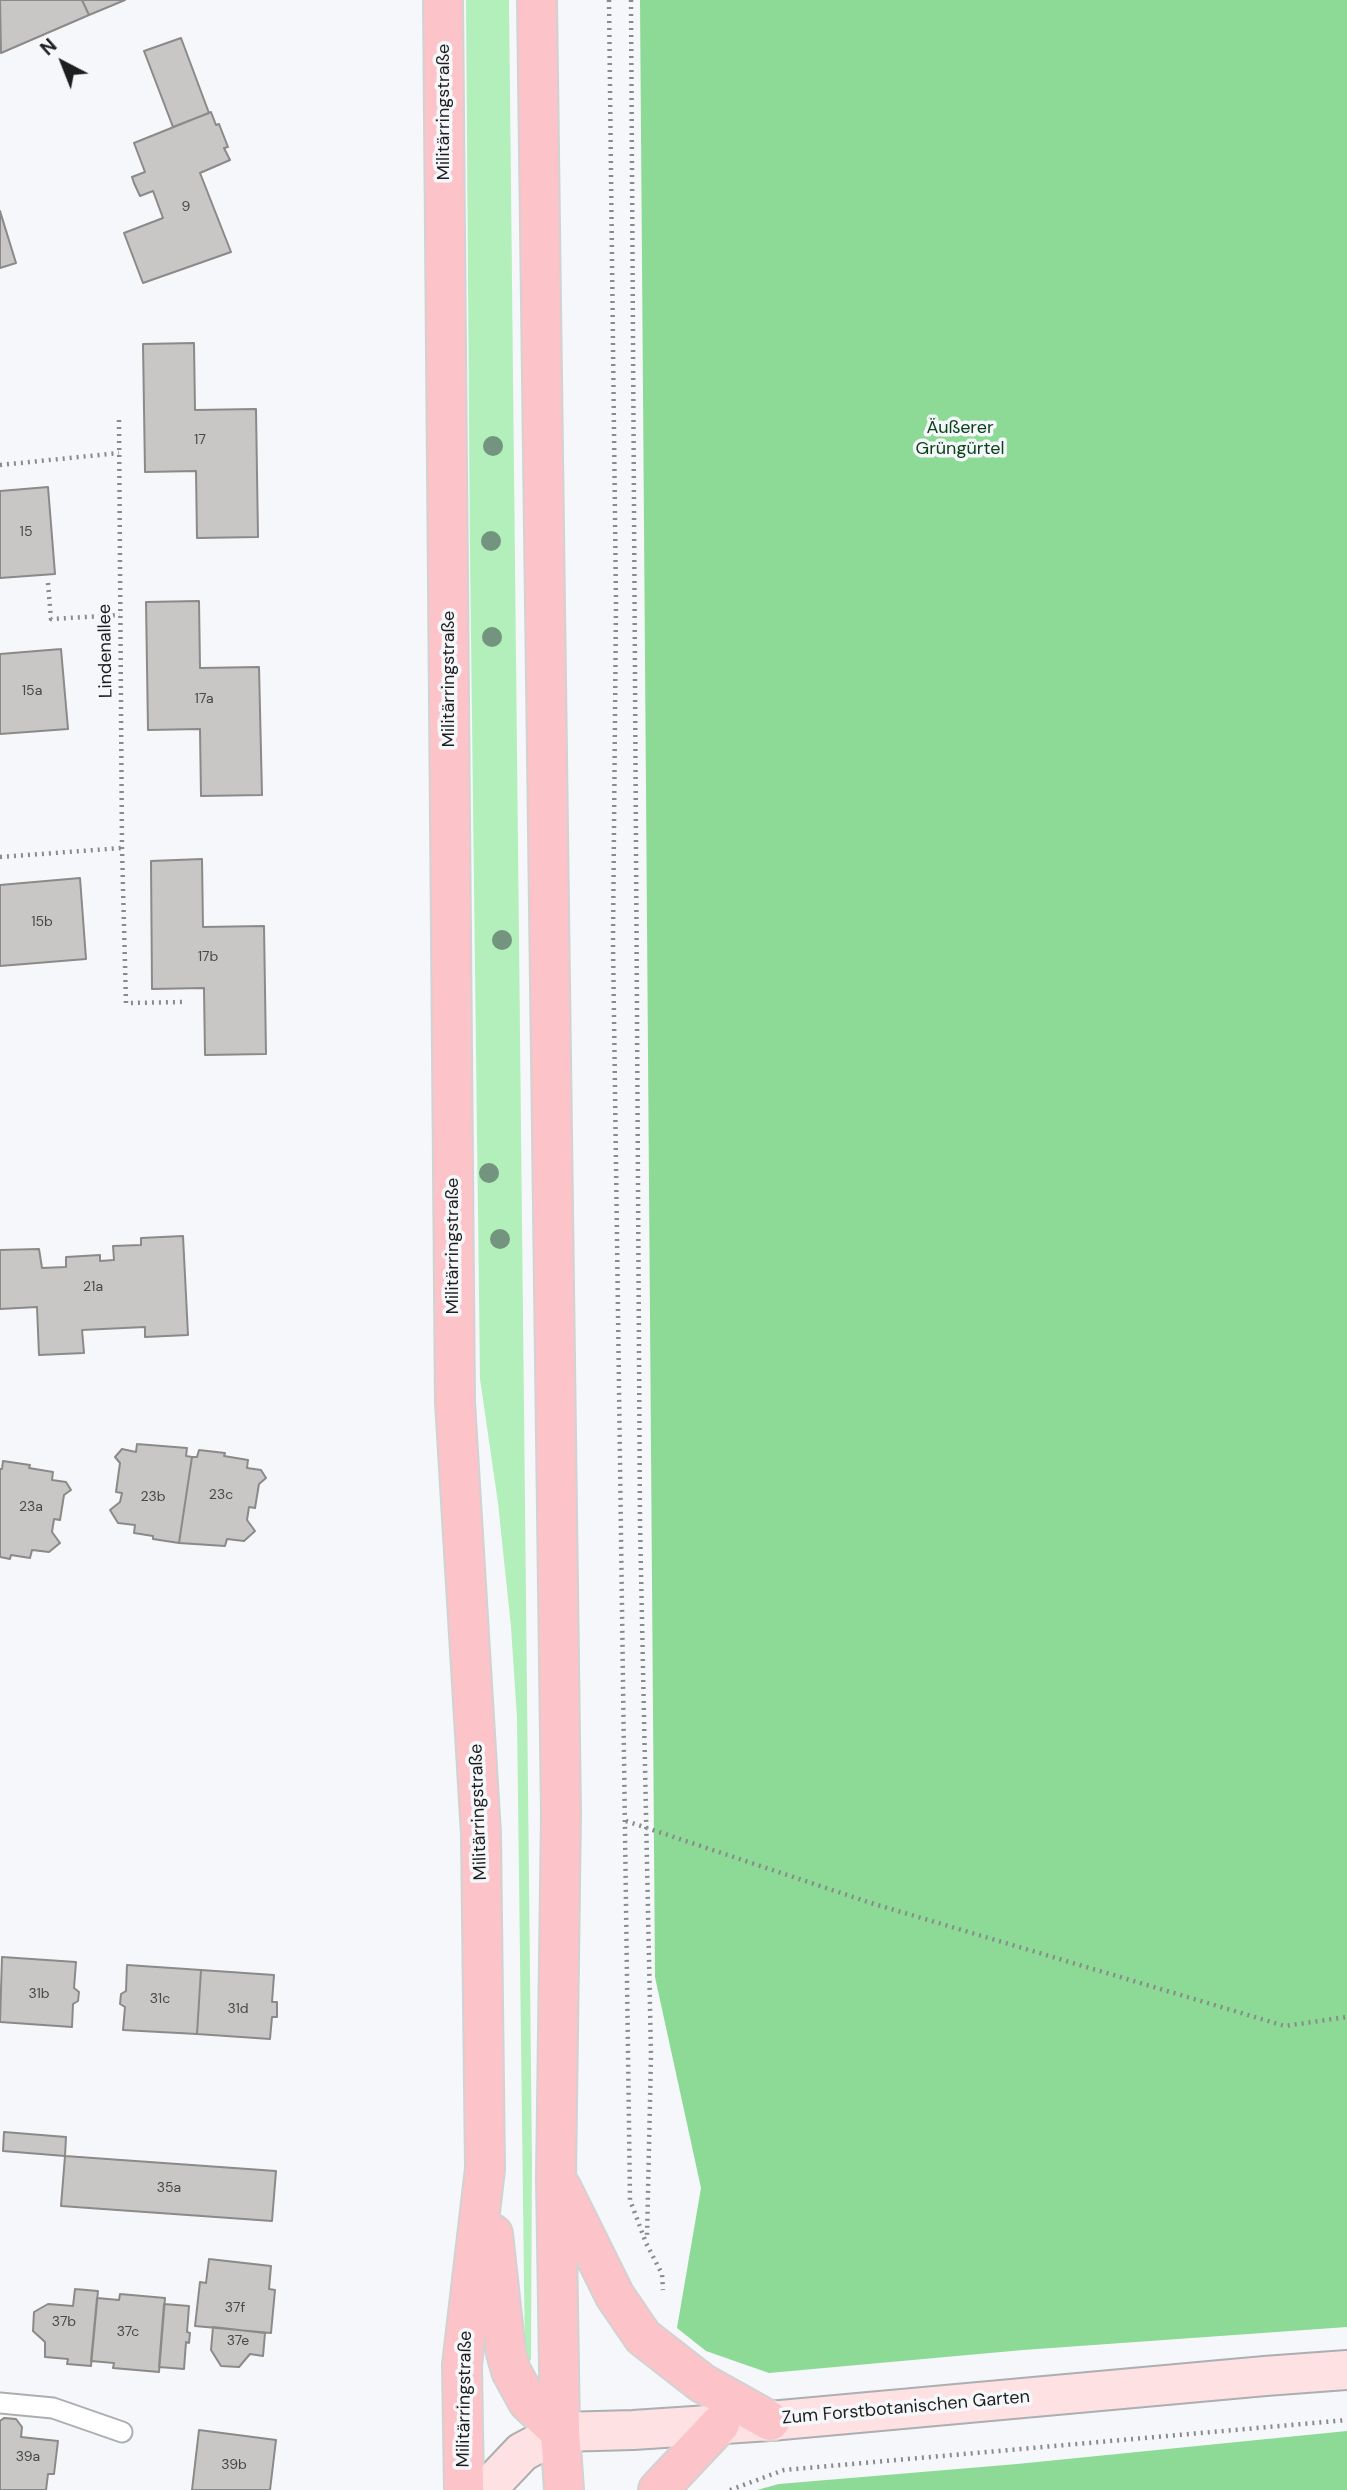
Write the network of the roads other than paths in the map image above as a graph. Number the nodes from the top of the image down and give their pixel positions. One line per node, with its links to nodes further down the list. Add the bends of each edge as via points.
1 (443, 0): 3 (main road, Militärringstraße, via 454,1402 481,1834)
2 (537, 0): 4 (main road, via 561,1813)
3 (485, 2169): 10 (main road, via 511,2371 528,2402); 11 (main road, Militärringstraße, via 462,2365)
4 (556, 2178): 7 (main road, via 615,2296 643,2337 702,2383); 10 (main road)
5 (1347, 2370): 7 (main road, Zum Forstbotanischen Garten)
6 (0, 2403): 9 (lane, via 53,2408)
7 (770, 2421): 8 (main road, Zum Forstbotanischen Garten)
8 (720, 2424): 10 (main road, Zum Forstbotanischen Garten); 14 (main road)
9 (122, 2432)
10 (560, 2432): 12 (main road, Zum Forstbotanischen Garten, via 522,2452); 13 (main road)
11 (464, 2490)
12 (486, 2490)
13 (564, 2490)
14 (658, 2490)

